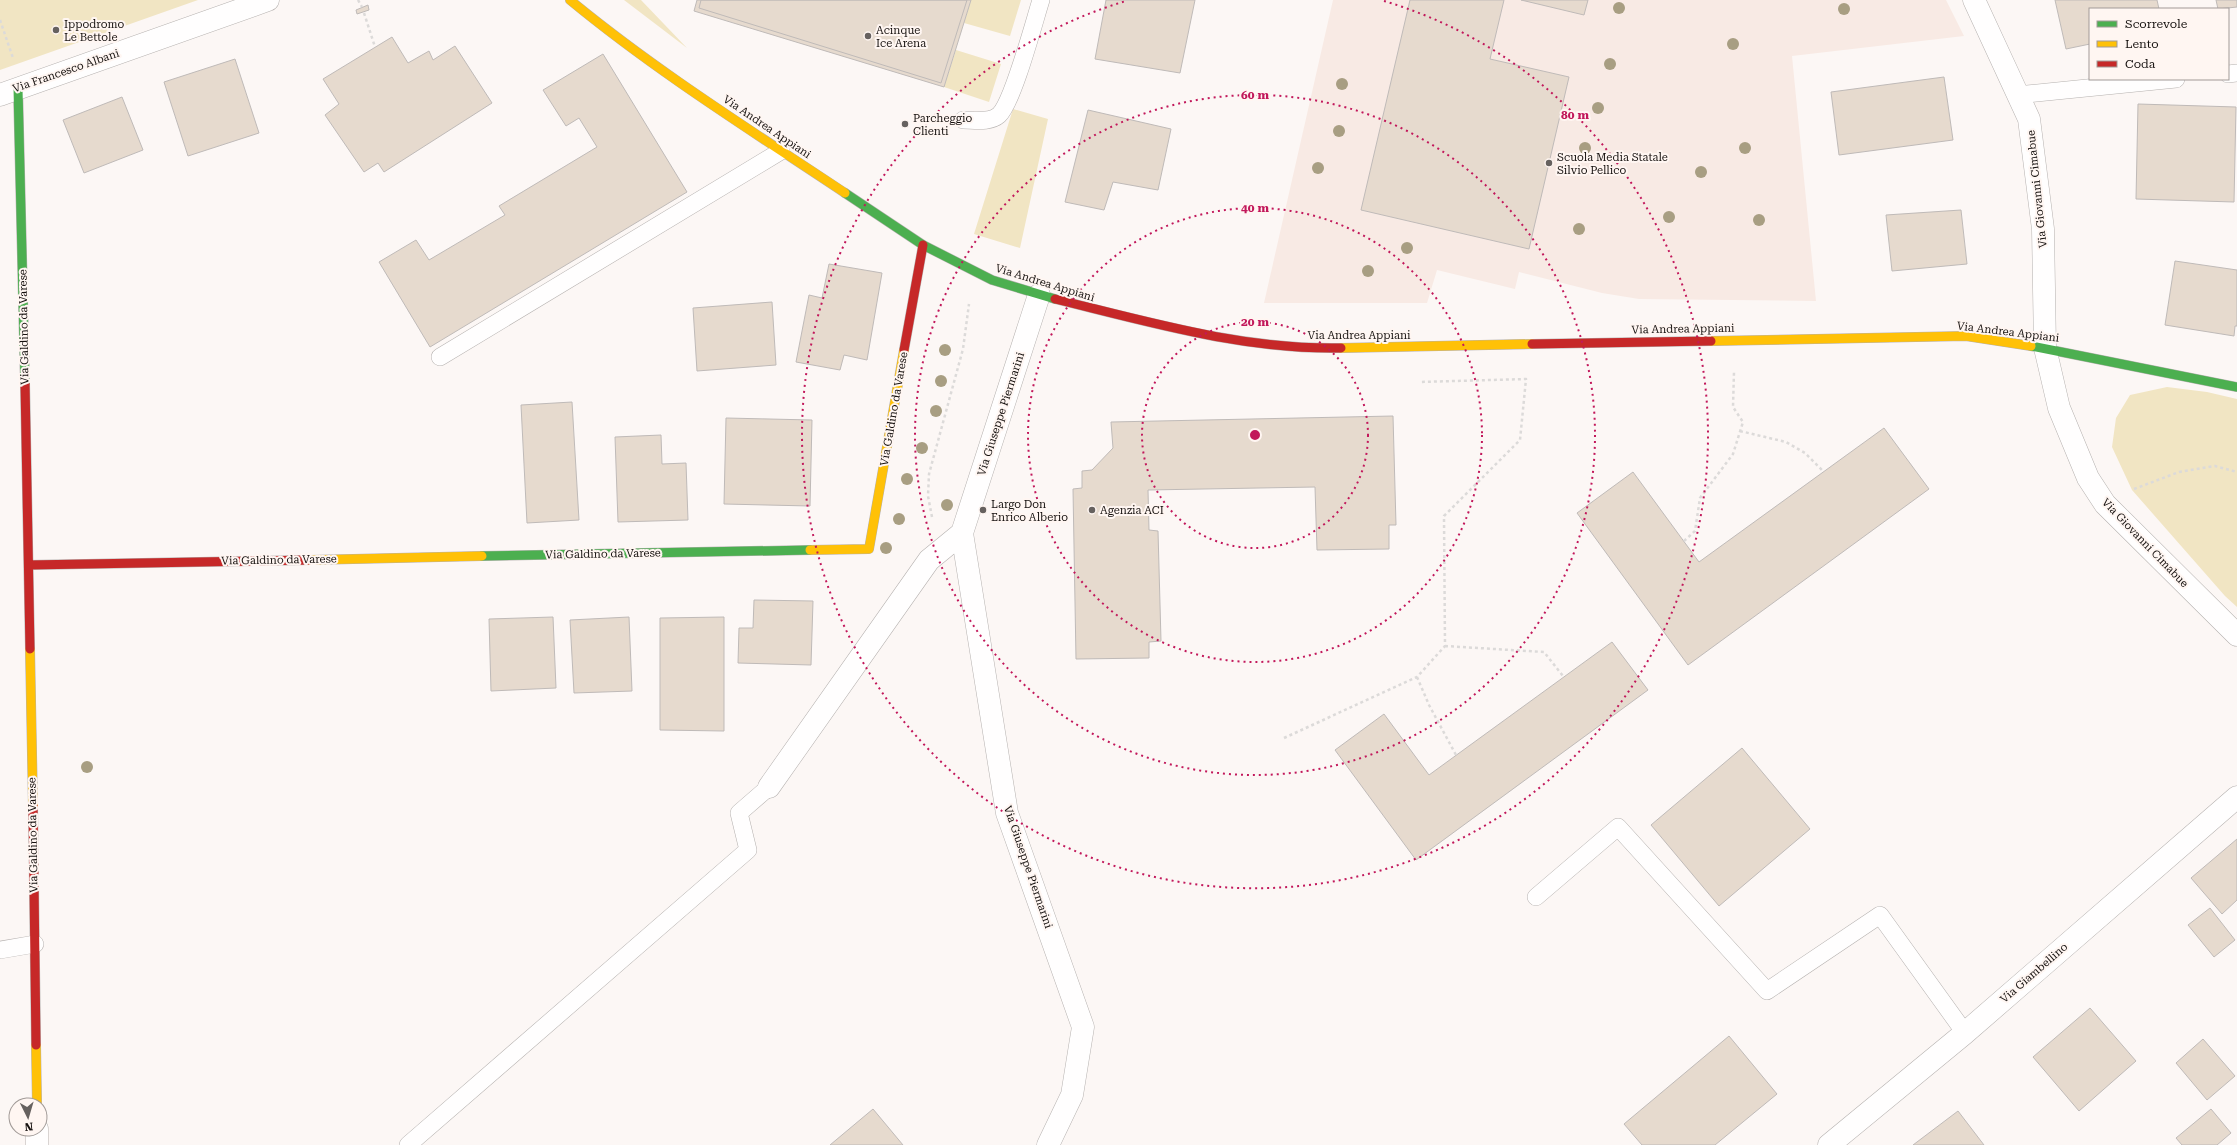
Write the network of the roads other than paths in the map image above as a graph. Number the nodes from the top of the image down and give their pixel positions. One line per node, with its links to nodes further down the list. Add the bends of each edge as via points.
1 (268, 0): 6 (street, Via Francesco Albani)
2 (570, 0): 9 (street, Via Andrea Appiani, via 680,83)
3 (1041, 0): 8 (lane, via 1005,107 989,120)
4 (1974, 0): 7 (street, Via Giovanni Cimabue)
5 (2167, 80): 7 (lane)
6 (9, 91): 16 (street, Via Galdino da Varese)
7 (2017, 96): 12 (street, Via Giovanni Cimabue, via 2029,119 2043,229)
8 (963, 120)
9 (781, 150): 10 (street, Via Andrea Appiani); 13 (lane)
10 (923, 245): 11 (street, Via Andrea Appiani, via 992,280); 16 (street, Via Galdino da Varese, via 868,549)
11 (1039, 295): 12 (street, Via Andrea Appiani, via 1105,313 1220,337 1324,348 1966,336); 15 (street, Via Giuseppe Piermarini)
12 (2045, 348): 14 (street, Via Andrea Appiani, via 2145,366); 17 (street, Via Giovanni Cimabue, via 2059,408 2088,478 2104,504)
13 (440, 357)
14 (2237, 387)
15 (962, 533): 18 (street, via 929,560); 26 (street, Via Giuseppe Piermarini, via 1007,813 1083,1027 1072,1095)
16 (29, 565): 21 (street, Via Galdino da Varese)
17 (2237, 636)
18 (769, 787): 25 (lane, via 739,813 748,850)
19 (2237, 797): 23 (street, Via Giambellino)
20 (1536, 897): 23 (lane, via 1618,828 1767,991 1880,915)
21 (34, 944): 22 (lane); 24 (street, Via Galdino da Varese)
22 (0, 950)
23 (1965, 1033): 27 (street, Via Giambellino)
24 (37, 1097)
25 (408, 1145)
26 (1048, 1145)
27 (1829, 1145)

